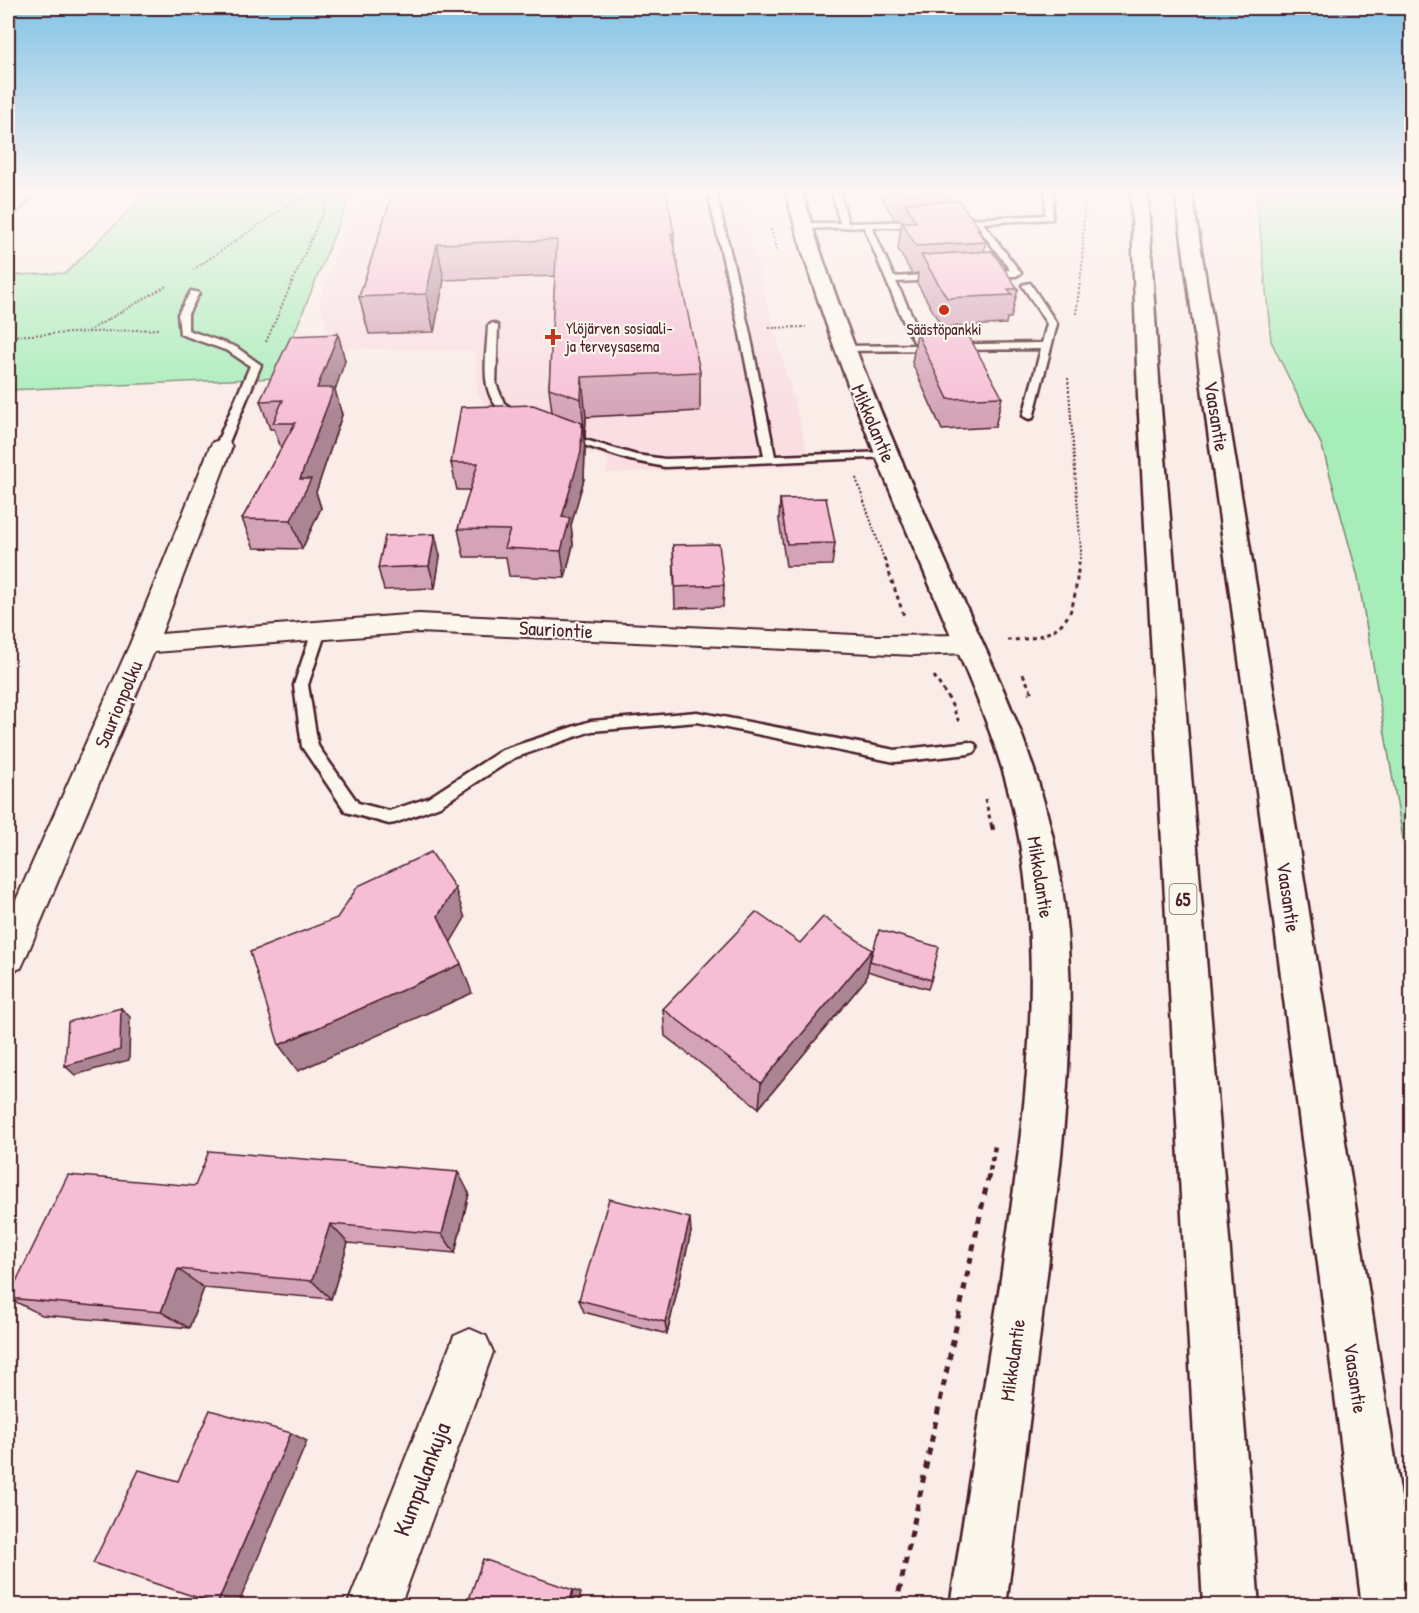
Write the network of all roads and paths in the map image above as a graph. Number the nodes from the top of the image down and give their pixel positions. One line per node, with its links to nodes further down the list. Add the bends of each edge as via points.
1 (200, 264): 10 (path)
2 (300, 264): 27 (path)
3 (726, 264): 35 (lane, via 744,329)
4 (816, 264): 26 (main road, Mikkolantie)
5 (884, 264): 13 (lane)
6 (1010, 264): 11 (lane, via 1016,273)
7 (1082, 264): 18 (path)
8 (1143, 264): 48 (main road, 65)
9 (1194, 264): 49 (main road, Vaasantie)
10 (189, 272)
11 (971, 275)
12 (948, 276): 13 (lane)
13 (891, 280): 25 (lane)
14 (169, 285): 20 (path)
15 (1027, 285): 24 (lane, via 1052,324)
16 (194, 293): 21 (lane, via 183,314)
17 (799, 316): 23 (path)
18 (1075, 325)
19 (493, 326): 30 (lane, via 494,394 500,405)
20 (88, 331): 21 (path); 22 (path)
21 (183, 332): 27 (lane, via 232,349)
22 (8, 336)
23 (807, 338)
24 (1047, 345): 25 (lane); 29 (lane)
25 (922, 347): 26 (lane)
26 (844, 349): 33 (main road, Mikkolantie)
27 (256, 365): 32 (lane)
28 (1069, 371): 37 (path, via 1081,551 1070,613 1042,636)
29 (1029, 416)
30 (527, 422)
31 (550, 431): 35 (lane, via 649,461)
32 (220, 447): 38 (street, Saurionpolku)
33 (887, 455): 34 (lane); 37 (main road, Mikkolantie)
34 (848, 456): 35 (lane); 39 (path)
35 (770, 459)
36 (320, 630): 38 (street, Sauriontie); 39 (street, Sauriontie, via 419,623); 40 (lane, via 301,685 310,747 352,808 389,818 434,802 508,754 591,726 697,717 895,756)
37 (987, 642): 39 (street, Sauriontie); 47 (main road, Mikkolantie, via 992,697 1030,813 1046,899 1051,990 1046,1120)
38 (144, 644): 42 (street, Saurionpolku)
39 (914, 646): 40 (path, via 950,701)
40 (969, 748): 41 (path)
41 (993, 832)
42 (8, 957)
43 (995, 1145): 46 (path)
44 (470, 1352): 45 (street, Kumpulankuja)
45 (373, 1605)
46 (896, 1605)
47 (978, 1605)
48 (1231, 1605)
49 (1390, 1605)

